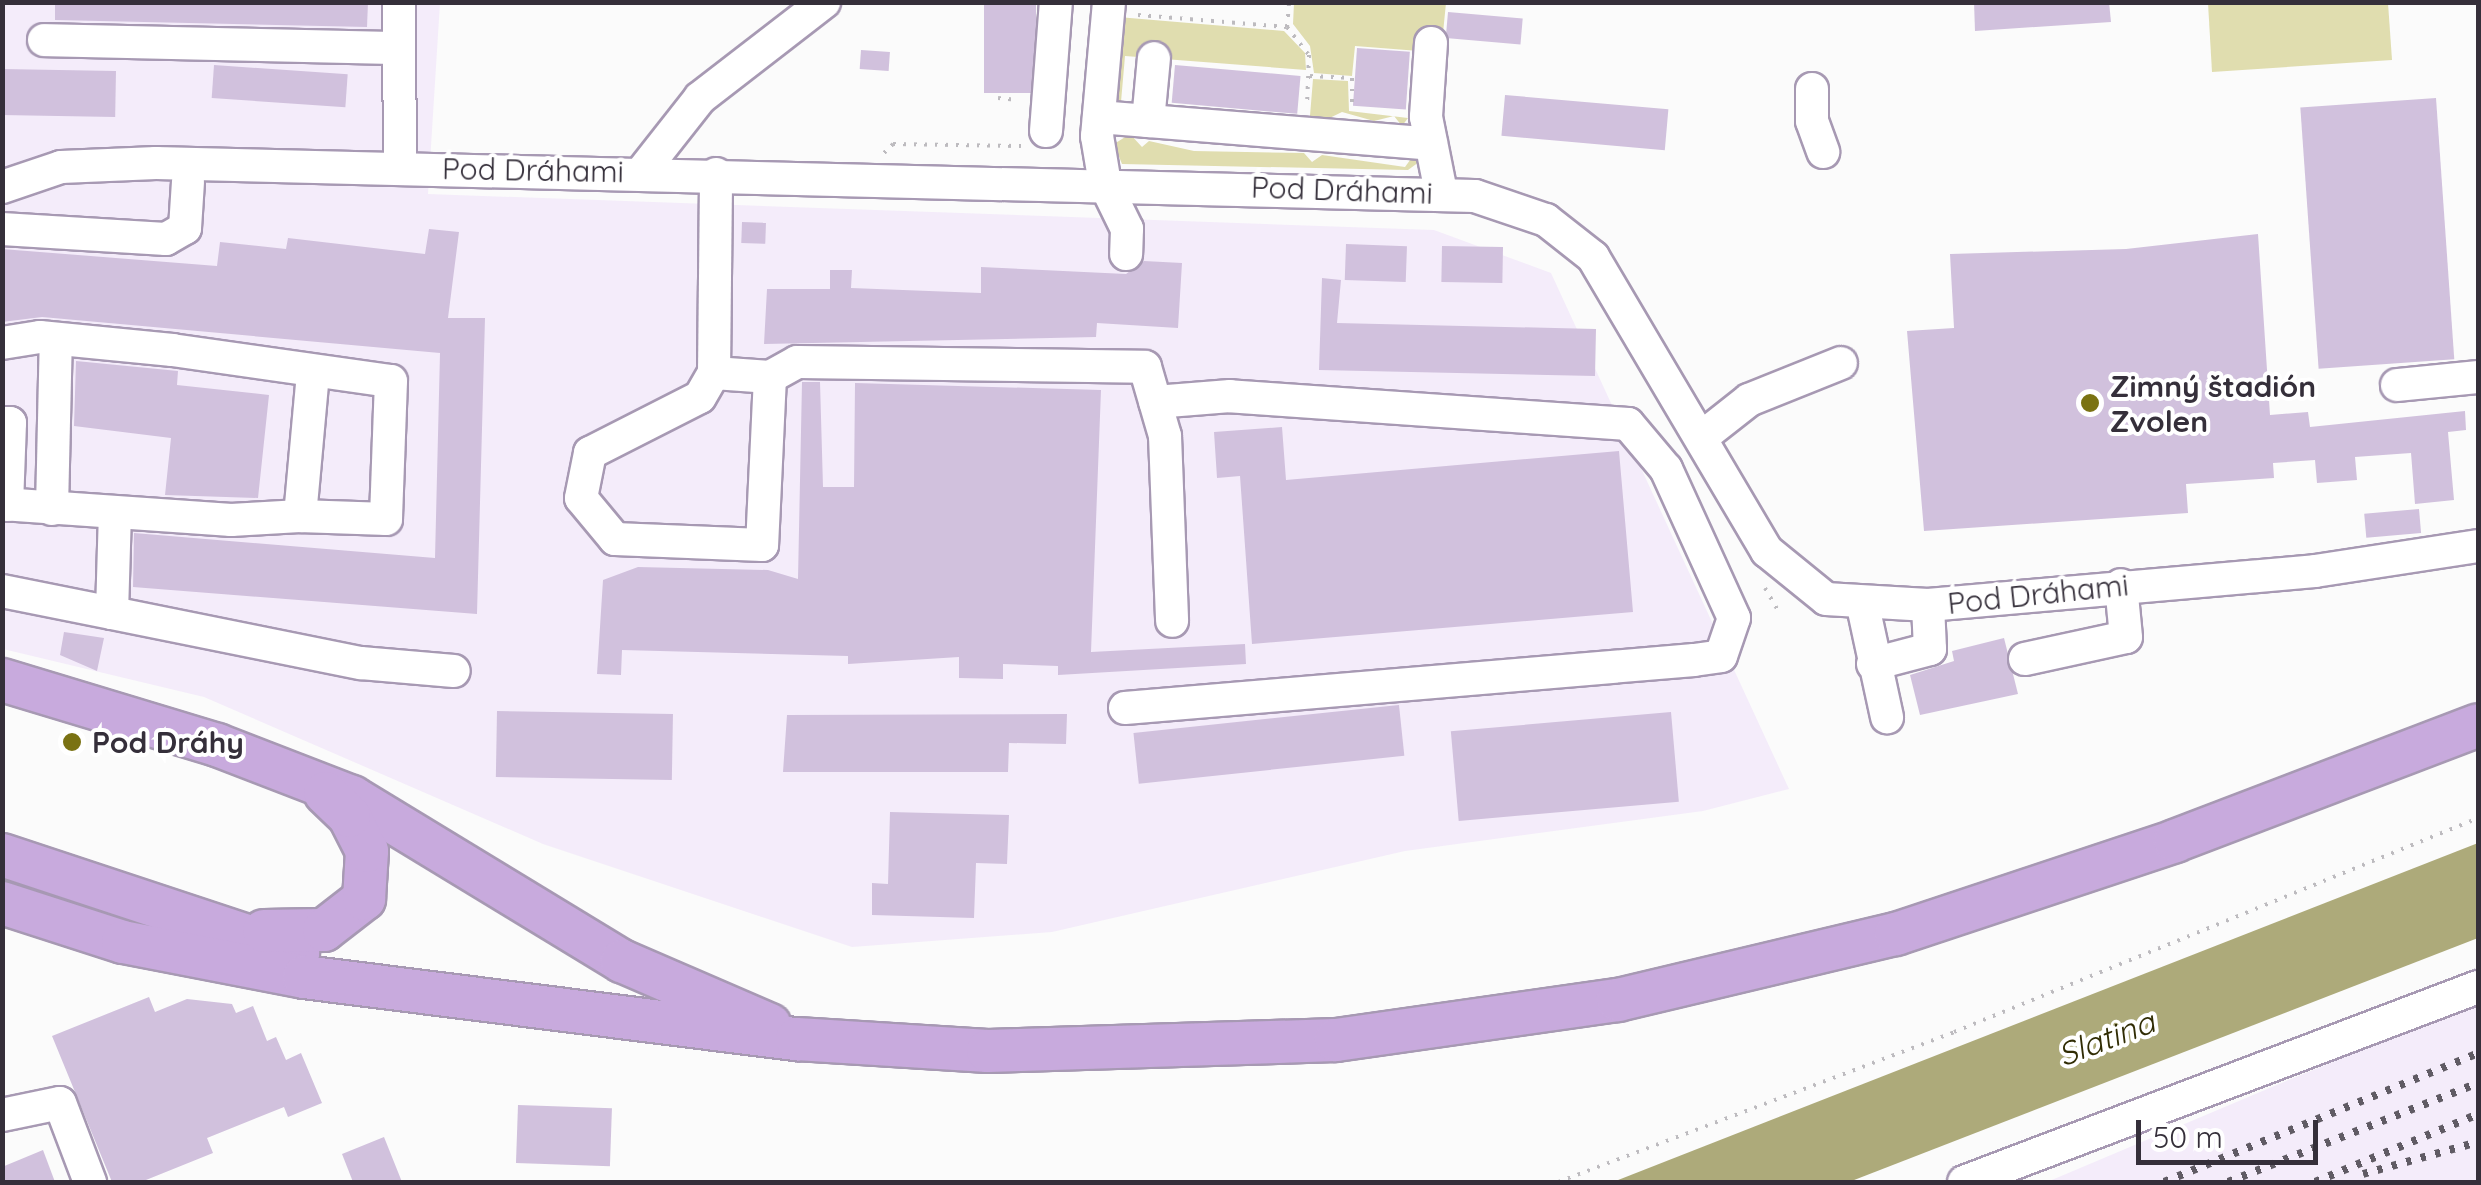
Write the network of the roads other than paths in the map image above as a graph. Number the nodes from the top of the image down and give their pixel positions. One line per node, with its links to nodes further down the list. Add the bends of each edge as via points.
1 (399, 2): 7 (street)
2 (824, 2): 16 (street, via 700,98)
3 (1056, 2): 12 (street)
4 (1109, 7): 10 (street)
5 (44, 40): 7 (street)
6 (1431, 43): 13 (street)
7 (399, 48): 15 (street)
8 (1154, 58): 11 (street)
9 (1812, 88): 14 (street, via 1812,121)
10 (1098, 116): 11 (street); 19 (street)
11 (1148, 121): 13 (street)
12 (1037, 138)
13 (1431, 144): 21 (street)
14 (1823, 152)
15 (400, 167): 16 (street, Pod Dráhami); 20 (street, Pod Dráhami, via 104,162)
16 (641, 172): 17 (street, Pod Dráhami)
17 (716, 174): 19 (street, Pod Dráhami); 28 (street)
18 (188, 182): 22 (street, via 185,228 166,239)
19 (1104, 184): 21 (street, Pod Dráhami); 23 (street, via 1127,229)
20 (2, 188)
21 (1441, 192): 34 (street, Pod Dráhami, via 1523,209 1581,245 1633,313)
22 (2, 229)
23 (1126, 254)
24 (56, 339): 25 (street); 27 (street); 36 (street)
25 (2, 344)
26 (1840, 363): 34 (street, via 1749,400)
27 (313, 372): 38 (street); 38 (street, via 391,381 386,519)
28 (714, 373): 29 (street); 29 (street, via 700,397 590,453 581,498 615,540 762,545)
29 (770, 376): 32 (street, via 797,362 1145,367)
30 (2478, 377): 31 (street)
31 (2398, 385)
32 (1155, 402): 45 (street, via 1165,436); 50 (street, via 1230,396 1628,424 1666,469 1734,618 1721,656 1694,660)
33 (2, 423): 35 (street, via 10,423)
34 (1702, 437): 43 (street, Pod Dráhami, via 1780,568 1826,598)
35 (5, 504): 36 (street)
36 (52, 509): 37 (street)
37 (115, 514): 38 (street); 44 (street)
38 (300, 516)
39 (2478, 546): 40 (street, Pod Dráhami, via 2315,571)
40 (2121, 585): 42 (street, Pod Dráhami); 46 (street, via 2126,637)
41 (2, 591): 44 (street)
42 (1928, 605): 43 (street, Pod Dráhami); 47 (street, via 1930,650)
43 (1863, 606): 47 (street)
44 (112, 613): 48 (street, via 361,663)
45 (1172, 621)
46 (2026, 660)
47 (1873, 664): 51 (street)
48 (454, 671)
49 (2, 680): 53 (main road, via 218,745)
50 (1124, 708)
51 (1887, 717)
52 (2478, 725): 59 (main road, via 2003,902 1794,962 1618,1000 1420,1031 1224,1048 988,1051)
53 (318, 786): 56 (main road, via 349,816 367,851 370,882 354,912 305,935); 59 (main road, via 381,813 622,961)
54 (2, 855): 56 (main road)
55 (2, 903): 57 (main road, via 177,955)
56 (209, 926): 57 (main road)
57 (403, 985): 59 (main road)
58 (2478, 987): 62 (street)
59 (798, 1039)
60 (2, 1115): 61 (street, via 60,1102)
61 (90, 1182)
62 (1964, 1182)

